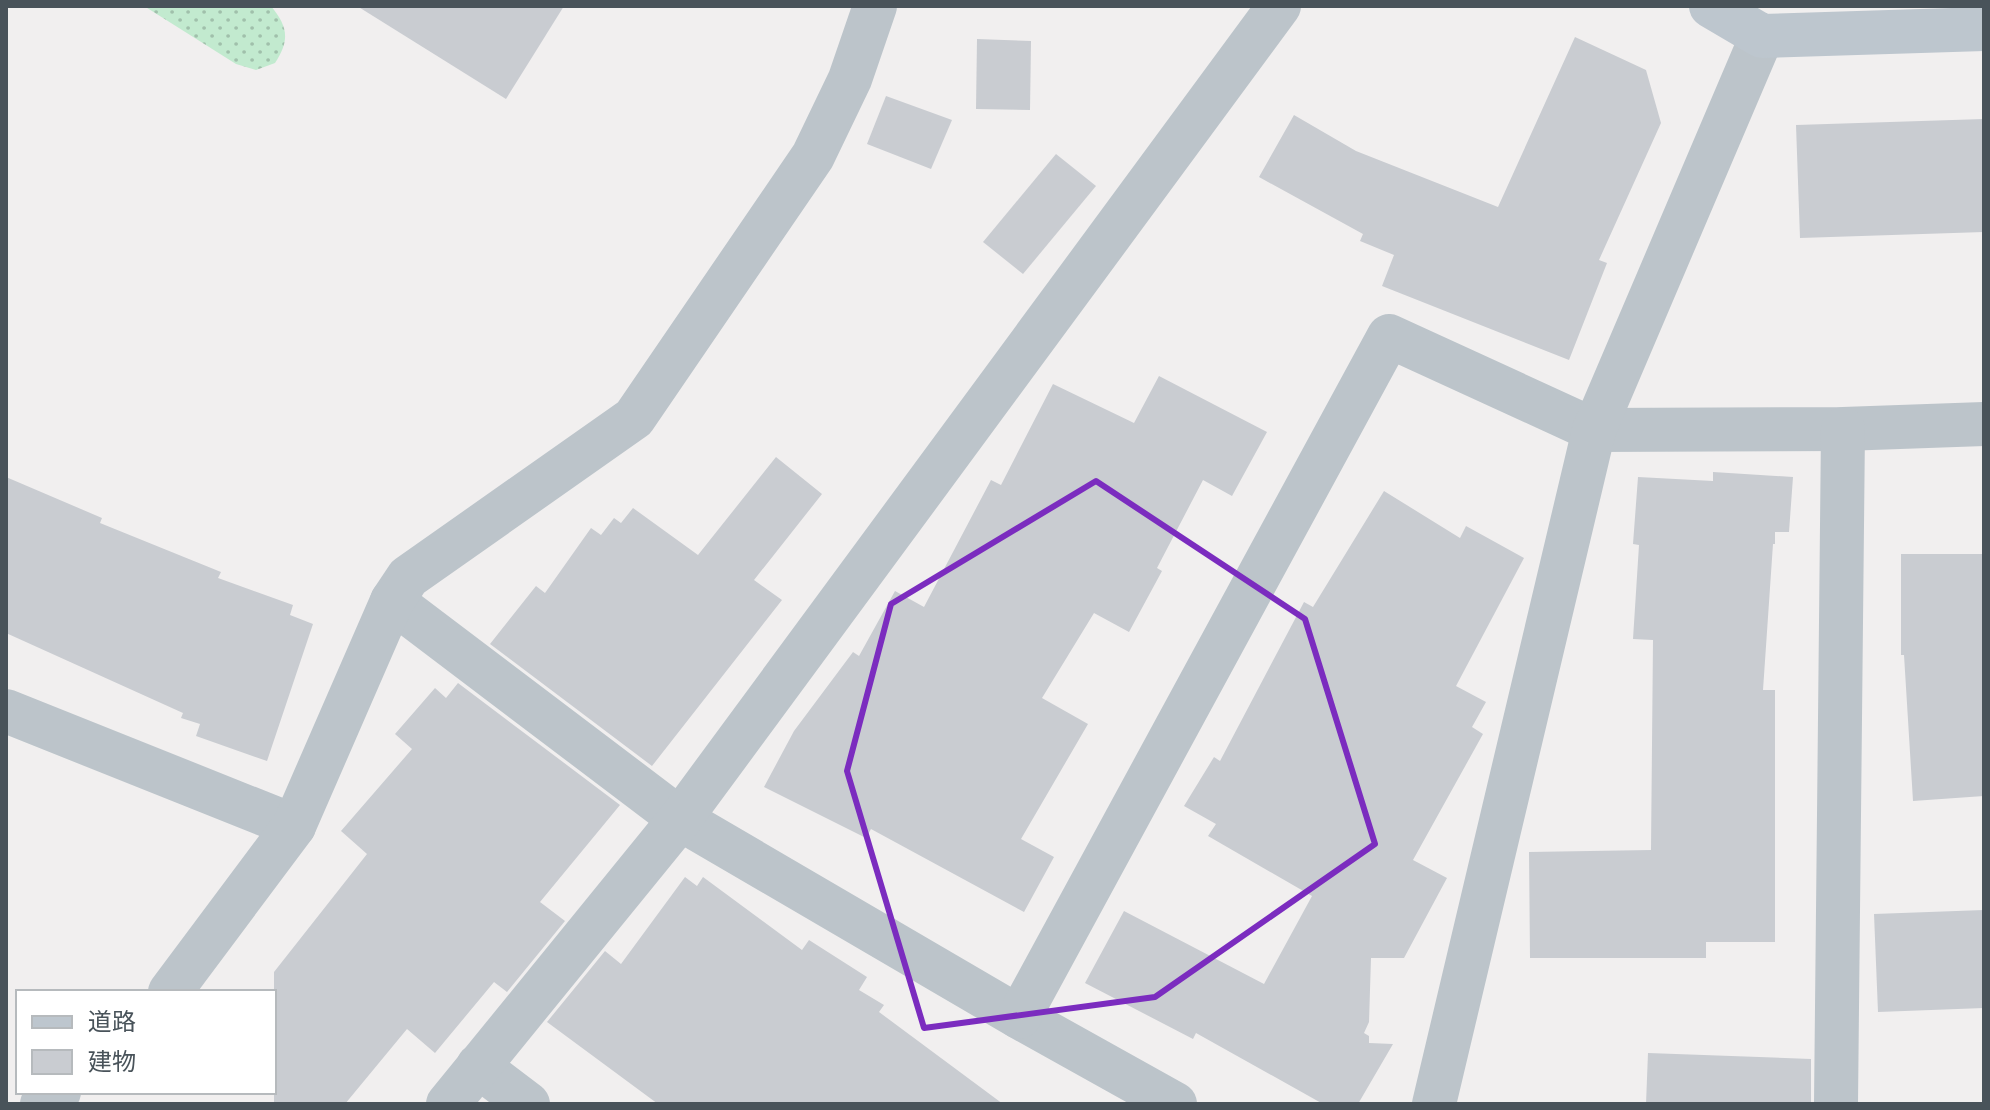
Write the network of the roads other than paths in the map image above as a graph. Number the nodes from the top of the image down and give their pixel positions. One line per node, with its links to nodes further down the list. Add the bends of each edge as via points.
1 (875, 6): 9 (street, via 850,79 813,156 634,418 408,577)
2 (1279, 6): 11 (street)
3 (1711, 6): 5 (street)
4 (1984, 29): 5 (street)
5 (1762, 36): 8 (street)
6 (1984, 424): 7 (street)
7 (1843, 429): 8 (street); 20 (street)
8 (1594, 430): 14 (street, via 1389,336); 19 (street)
9 (392, 601): 11 (street); 12 (street)
10 (6, 711): 12 (street)
11 (680, 819): 14 (street); 15 (street)
12 (294, 826): 13 (street)
13 (171, 990)
14 (1019, 1017): 18 (street)
15 (478, 1066): 16 (street); 17 (street)
16 (448, 1104)
17 (528, 1104)
18 (1175, 1104)
19 (1434, 1104)
20 (1836, 1104)

